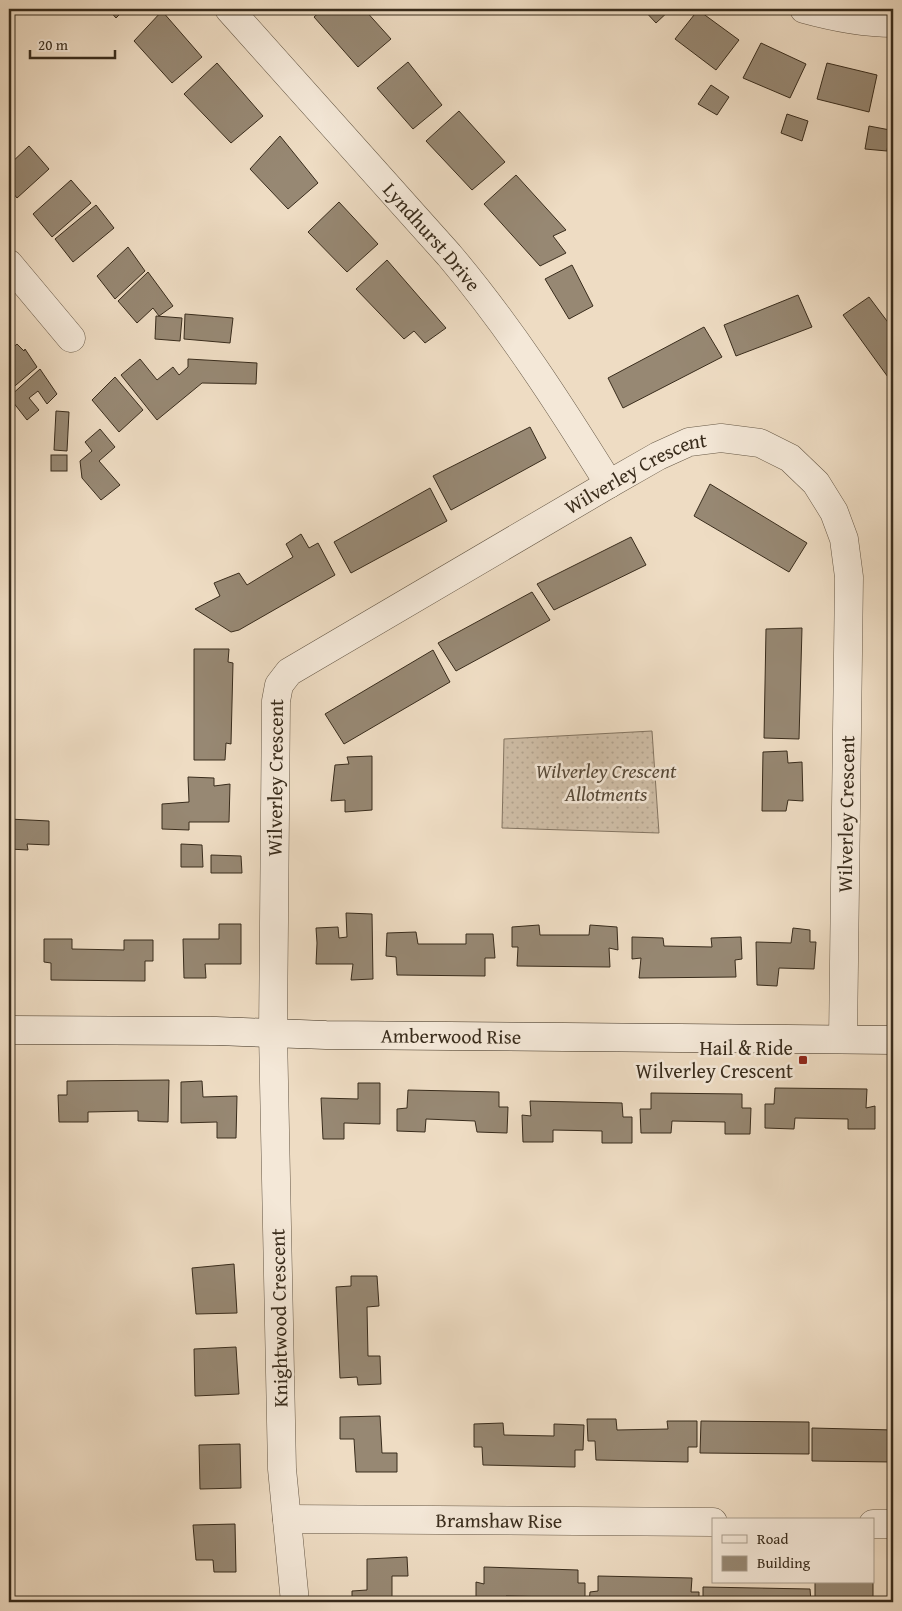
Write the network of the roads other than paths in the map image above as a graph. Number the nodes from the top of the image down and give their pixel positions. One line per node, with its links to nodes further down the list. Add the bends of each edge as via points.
1 (229, 9): 6 (street, Lyndhurst Drive, via 483,296)
2 (804, 9): 3 (street, via 845,19)
3 (893, 23)
4 (9, 264): 5 (street)
5 (71, 338)
6 (609, 484): 8 (street, Wilverley Crescent, via 313,657 289,672 280,684 276,701); 9 (street, Wilverley Crescent, via 689,442 722,438 760,443 790,458 816,483 834,512 844,539 848,577)
7 (9, 1030): 8 (street, Amberwood Rise)
8 (272, 1033): 9 (street, Amberwood Rise); 11 (street, Knightwood Crescent, via 282,1469)
9 (843, 1039): 10 (street, Amberwood Rise)
10 (893, 1040)
11 (286, 1518): 12 (street, Bramshaw Rise); 15 (street, Knightwood Crescent)
12 (712, 1522)
13 (874, 1524): 14 (street)
14 (893, 1524)
15 (295, 1602)

